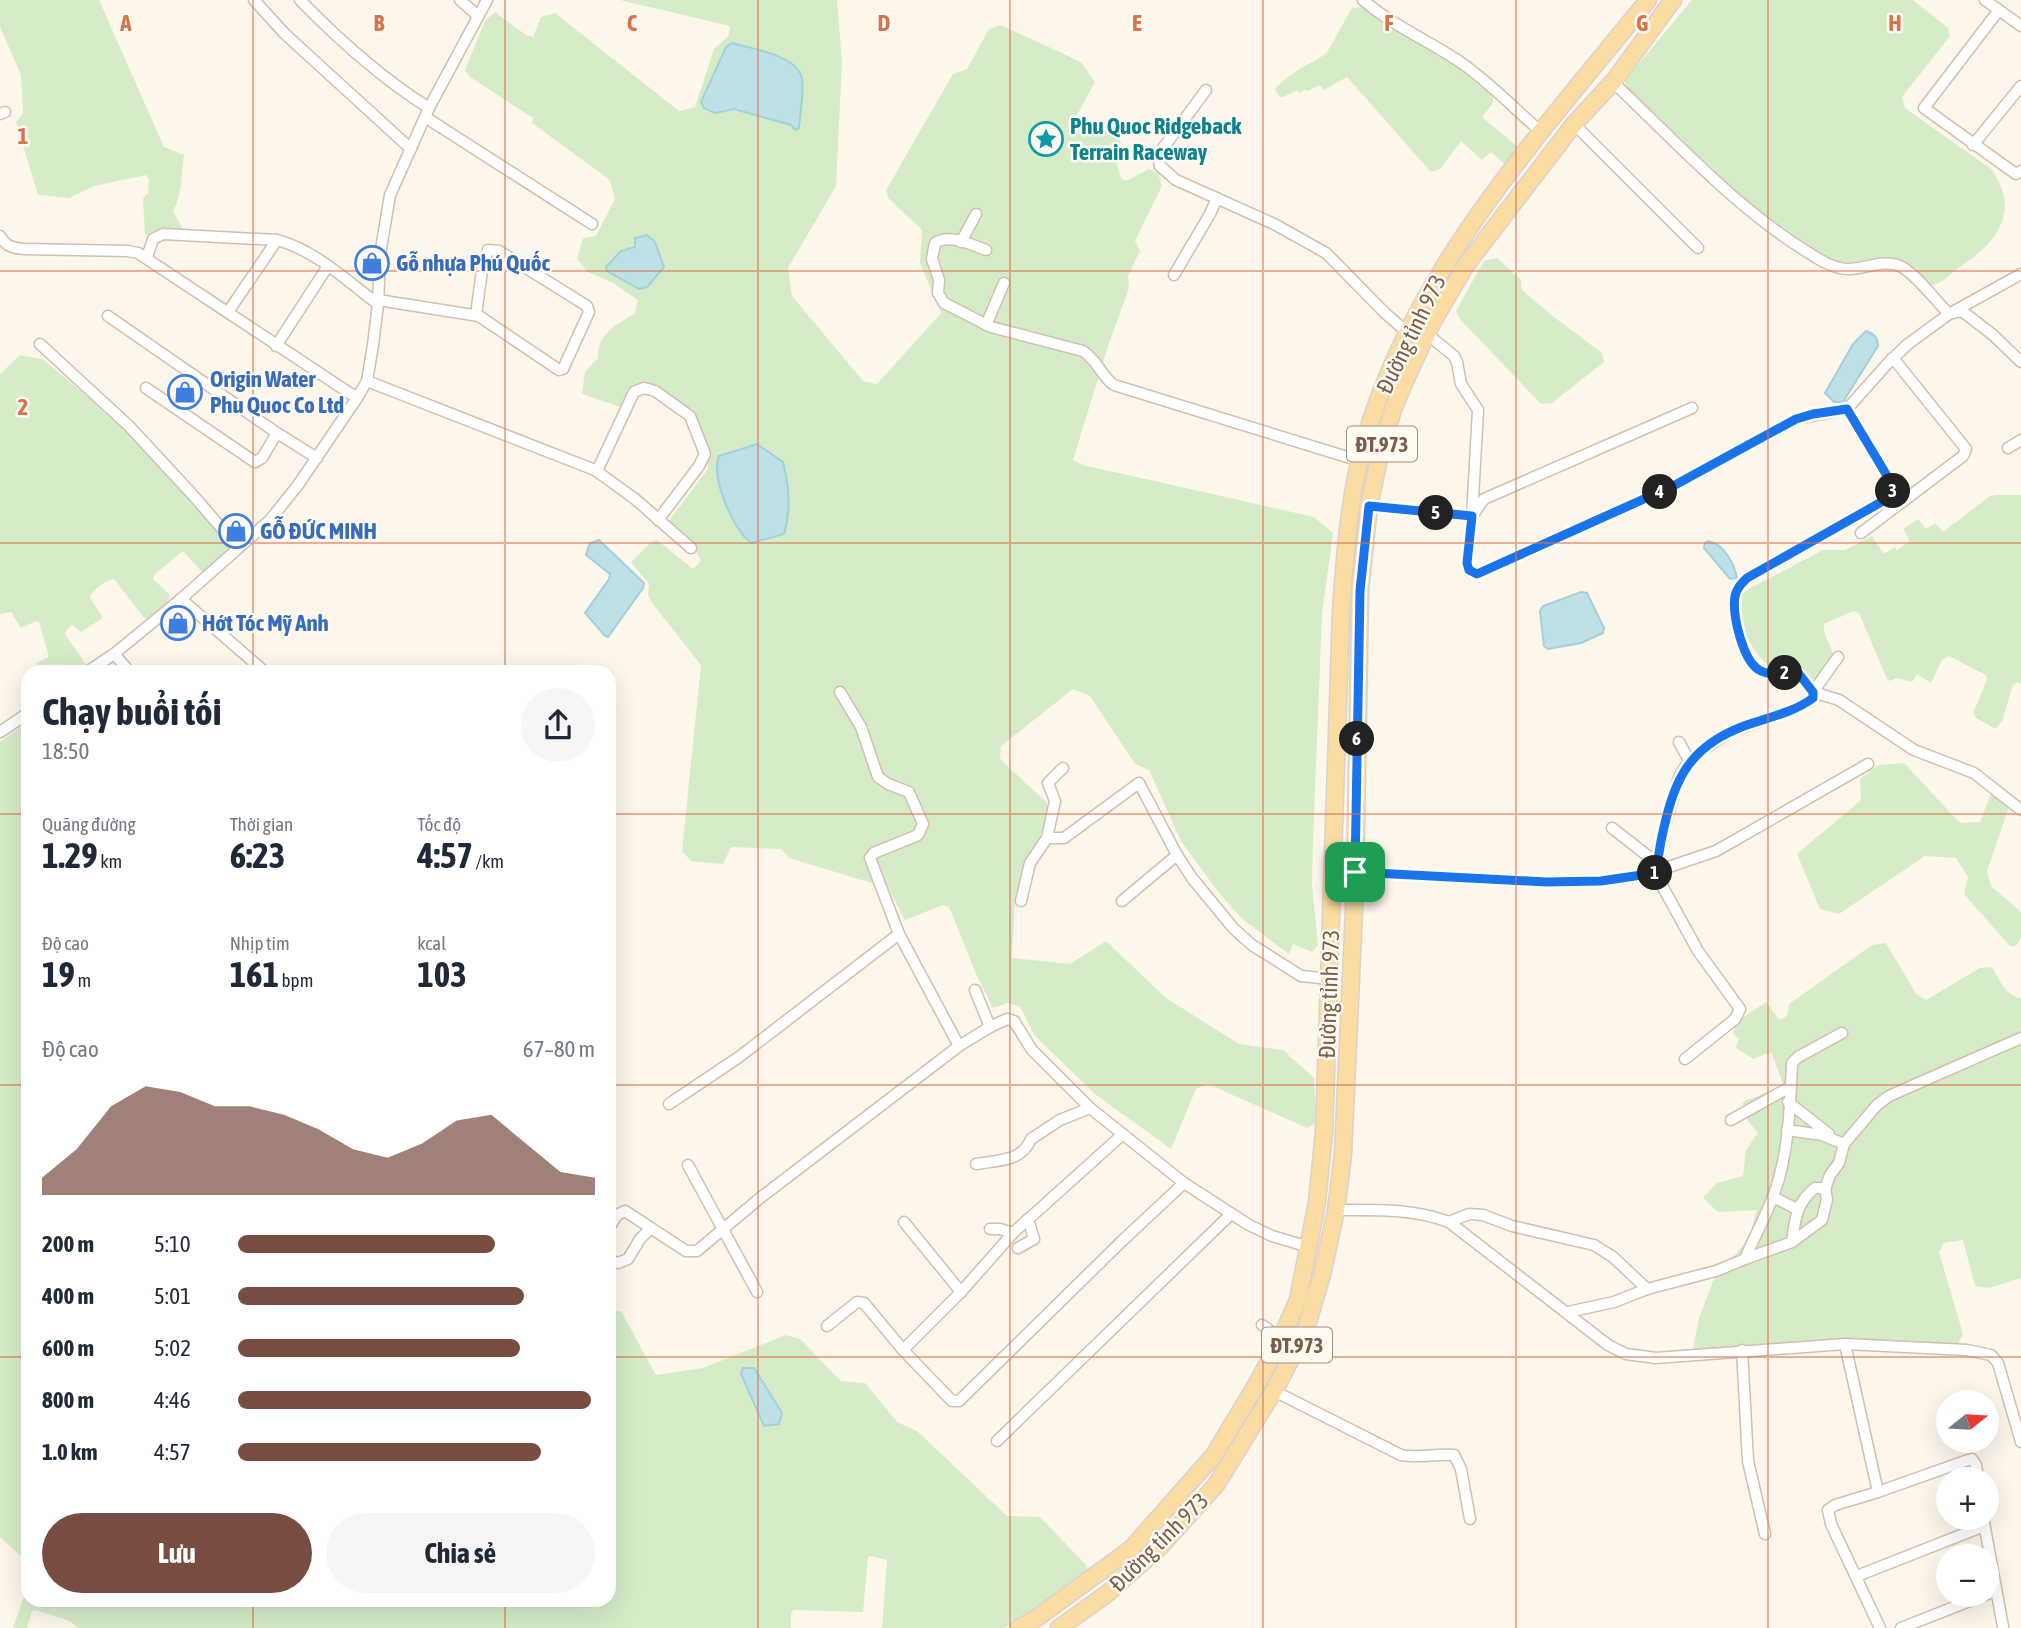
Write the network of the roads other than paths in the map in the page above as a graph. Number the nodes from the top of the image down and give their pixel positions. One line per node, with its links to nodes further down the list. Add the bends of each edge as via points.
1 (254, 0): 19 (street)
2 (300, 0): 15 (street, via 347,47)
3 (460, 0): 10 (street)
4 (487, 0): 10 (street)
5 (1363, 0): 17 (street, via 1381,16 1466,66)
6 (1674, 0): 12 (main road, Đường tỉnh 973 / ĐT.973)
7 (1985, 0): 9 (street)
8 (1644, 1): 17 (main road, Đường tỉnh 973 / ĐT.973)
9 (1999, 10): 11 (street); 18 (street, via 1924,108)
10 (478, 16): 15 (street)
11 (2021, 26)
12 (1613, 82): 16 (main road, Đường tỉnh 973 / ĐT.973); 36 (street, via 1784,237 1841,268 1888,263 1903,268)
13 (2021, 86): 18 (street)
14 (1206, 90): 21 (street, via 1157,159 1176,180)
15 (427, 113): 19 (street); 23 (street)
16 (1574, 124): 27 (street); 41 (main road, Đường tỉnh 973 / ĐT.973, via 1466,265)
17 (1540, 131): 40 (main road, Đường tỉnh 973 / ĐT.973, via 1465,232)
18 (1973, 145): 20 (street, via 2016,174)
19 (411, 149): 34 (street, via 390,195)
20 (2021, 171)
21 (1217, 198): 32 (street); 40 (street, via 1326,253)
22 (976, 214): 26 (street)
23 (592, 224)
24 (0, 236): 29 (street, via 13,248 128,251)
25 (277, 240): 29 (street, via 163,234 153,239); 30 (street, via 295,245); 35 (street)
26 (961, 242): 28 (street); 39 (street, via 941,239 935,243 932,259 938,293 944,303)
27 (1698, 248)
28 (986, 250)
29 (147, 257): 35 (street)
30 (328, 267): 34 (street); 43 (street)
31 (2021, 274): 36 (street)
32 (1174, 275)
33 (1004, 283): 39 (street)
34 (378, 302): 37 (street); 46 (street)
35 (228, 312): 43 (street)
36 (1949, 314): 44 (street); 45 (street, via 1962,311)
37 (476, 315): 37 (street, via 488,250 499,251 587,306 589,312 559,370)
38 (108, 316): 51 (street)
39 (986, 325): 55 (street, via 1083,351 1114,385)
40 (1408, 333): 55 (main road, Đường tỉnh 973 / ĐT.973, via 1388,375)
41 (1427, 334): 57 (main road, Đường tỉnh 973 / ĐT.973, via 1394,407); 58 (street, via 1454,356 1461,384 1478,410)
42 (40, 344): 61 (street, via 129,426)
43 (276, 346): 48 (street)
44 (1893, 358): 50 (street); 60 (street, via 1966,449 1963,456)
45 (2021, 362)
46 (367, 381): 48 (street); 56 (street)
47 (146, 388): 51 (street, via 255,462)
48 (357, 398): 54 (street)
49 (1692, 408): 58 (street, via 1484,499)
50 (1847, 409): 58 (street, via 1796,419 1675,485 1477,574 1467,563); 70 (street, via 1892,484 1892,496 1747,578 1735,597 1737,623 1750,662 1762,672 1799,674)
51 (277, 433): 54 (street)
52 (2021, 440): 53 (street)
53 (2008, 448)
54 (317, 458): 61 (street, via 270,520)
55 (1360, 461): 87 (main road, Đường tỉnh 973 / ĐT.973, via 1347,525 1341,611)
56 (597, 471): 59 (street); 59 (street, via 634,391 655,391 690,416 705,454)
57 (1369, 506): 58 (street); 82 (main road, Đường tỉnh 973 / ĐT.973, via 1360,591)
58 (1472, 516)
59 (658, 520): 62 (street)
60 (1861, 533)
61 (238, 547): 63 (street)
62 (691, 548)
63 (181, 599): 64 (street); 68 (street)
64 (114, 653): 66 (street); 67 (street)
65 (1838, 657): 70 (street)
66 (97, 665)
67 (124, 665)
68 (257, 665)
69 (840, 692): 85 (street, via 860,727 878,776 909,792 923,824 918,835 870,858)
70 (1813, 692): 74 (street, via 1805,704 1730,732); 77 (street, via 1839,700 1914,750 1974,773)
71 (21, 717): 72 (street)
72 (1, 730)
73 (1679, 741): 74 (street)
74 (1690, 762): 81 (street, via 1679,777)
75 (1868, 764): 81 (street, via 1716,851)
76 (1063, 768): 79 (street, via 1048,783 1055,801)
77 (2021, 810)
78 (1612, 828): 81 (street)
79 (1048, 838): 80 (street, via 1064,838 1139,783); 83 (street, via 1030,863)
80 (1177, 855): 84 (street); 87 (street, via 1214,905 1252,945 1301,976)
81 (1656, 868): 82 (street, via 1601,881 1546,882); 93 (street, via 1698,951 1740,1009 1735,1019)
82 (1355, 872): 86 (main road, Đường tỉnh 973 / ĐT.973)
83 (1021, 901)
84 (1122, 901)
85 (899, 934): 92 (street); 96 (street)
86 (1350, 977): 87 (main road); 109 (main road, Đường tỉnh 973 / ĐT.973, via 1343,1154)
87 (1330, 979): 120 (main road, Đường tỉnh 973 / ĐT.973, via 1324,1132)
88 (975, 990): 89 (street)
89 (990, 1027): 92 (street); 97 (street, via 1003,1020 1014,1021 1032,1050)
90 (1842, 1033): 94 (street, via 1791,1063)
91 (2021, 1038): 102 (street, via 1889,1096)
92 (960, 1046): 116 (street)
93 (1685, 1059)
94 (1790, 1087): 95 (street); 98 (street)
95 (1788, 1102): 99 (street); 101 (street)
96 (668, 1104)
97 (1090, 1108): 100 (street); 103 (street, via 1060,1120 1031,1139 1018,1155)
98 (1731, 1120)
99 (1787, 1130): 101 (street); 107 (street)
100 (1122, 1135): 105 (street); 112 (street)
101 (1834, 1138): 102 (street)
102 (1844, 1144): 106 (street)
103 (976, 1164)
104 (688, 1165): 116 (street)
105 (1184, 1183): 110 (street); 132 (street, via 959,1401 952,1401)
106 (1826, 1188): 108 (street, via 1815,1188); 119 (street, via 1822,1220)
107 (1773, 1196): 108 (street); 122 (street)
108 (1797, 1209): 119 (street)
109 (1336, 1210): 114 (street, via 1392,1210); 134 (main road, Đường tỉnh 973 / ĐT.973, via 1305,1332)
110 (1231, 1214): 120 (street, via 1272,1236); 135 (street)
111 (616, 1217): 115 (street, via 625,1211)
112 (1028, 1219): 118 (street); 121 (street, via 1034,1239)
113 (904, 1222): 126 (street)
114 (1449, 1222): 124 (street, via 1469,1214 1483,1215 1594,1245); 127 (street)
115 (651, 1228): 116 (street, via 692,1252); 123 (street, via 628,1259)
116 (723, 1228): 125 (street)
117 (990, 1229): 118 (street)
118 (1013, 1233): 126 (street)
119 (1792, 1242): 122 (street)
120 (1309, 1247): 130 (main road, Đường tỉnh 973 / ĐT.973, via 1298,1300)
121 (1018, 1248)
122 (1745, 1259): 124 (street)
123 (616, 1262)
124 (1647, 1289): 127 (street, via 1614,1303)
125 (757, 1292)
126 (961, 1292): 132 (street)
127 (1568, 1312): 133 (street, via 1626,1354 1656,1358)
128 (1262, 1325): 130 (street)
129 (827, 1326): 132 (street, via 857,1302 864,1303)
130 (1280, 1338): 148 (main road, Đường tỉnh 973 / ĐT.973, via 1214,1455 1174,1502 1131,1549)
131 (1845, 1344): 133 (street); 136 (street, via 1991,1355 1998,1363); 140 (street)
132 (902, 1350)
133 (1742, 1350): 143 (street, via 1748,1461)
134 (1273, 1391): 141 (street, via 1401,1455 1454,1455); 149 (main road, Đường tỉnh 973 / ĐT.973, via 1216,1485 1159,1548)
135 (998, 1441)
136 (2021, 1442)
137 (1949, 1467): 138 (street, via 1972,1459)
138 (1976, 1467)
139 (1936, 1472): 140 (street)
140 (1878, 1492): 144 (street, via 1828,1510)
141 (1471, 1519)
142 (1963, 1530): 144 (street)
143 (1765, 1534)
144 (1857, 1576): 150 (street)
145 (1954, 1607): 151 (street)
146 (1999, 1607): 147 (street)
147 (2003, 1627)
148 (1019, 1628)
149 (1059, 1628)
150 (1880, 1628)
151 (1901, 1628)

